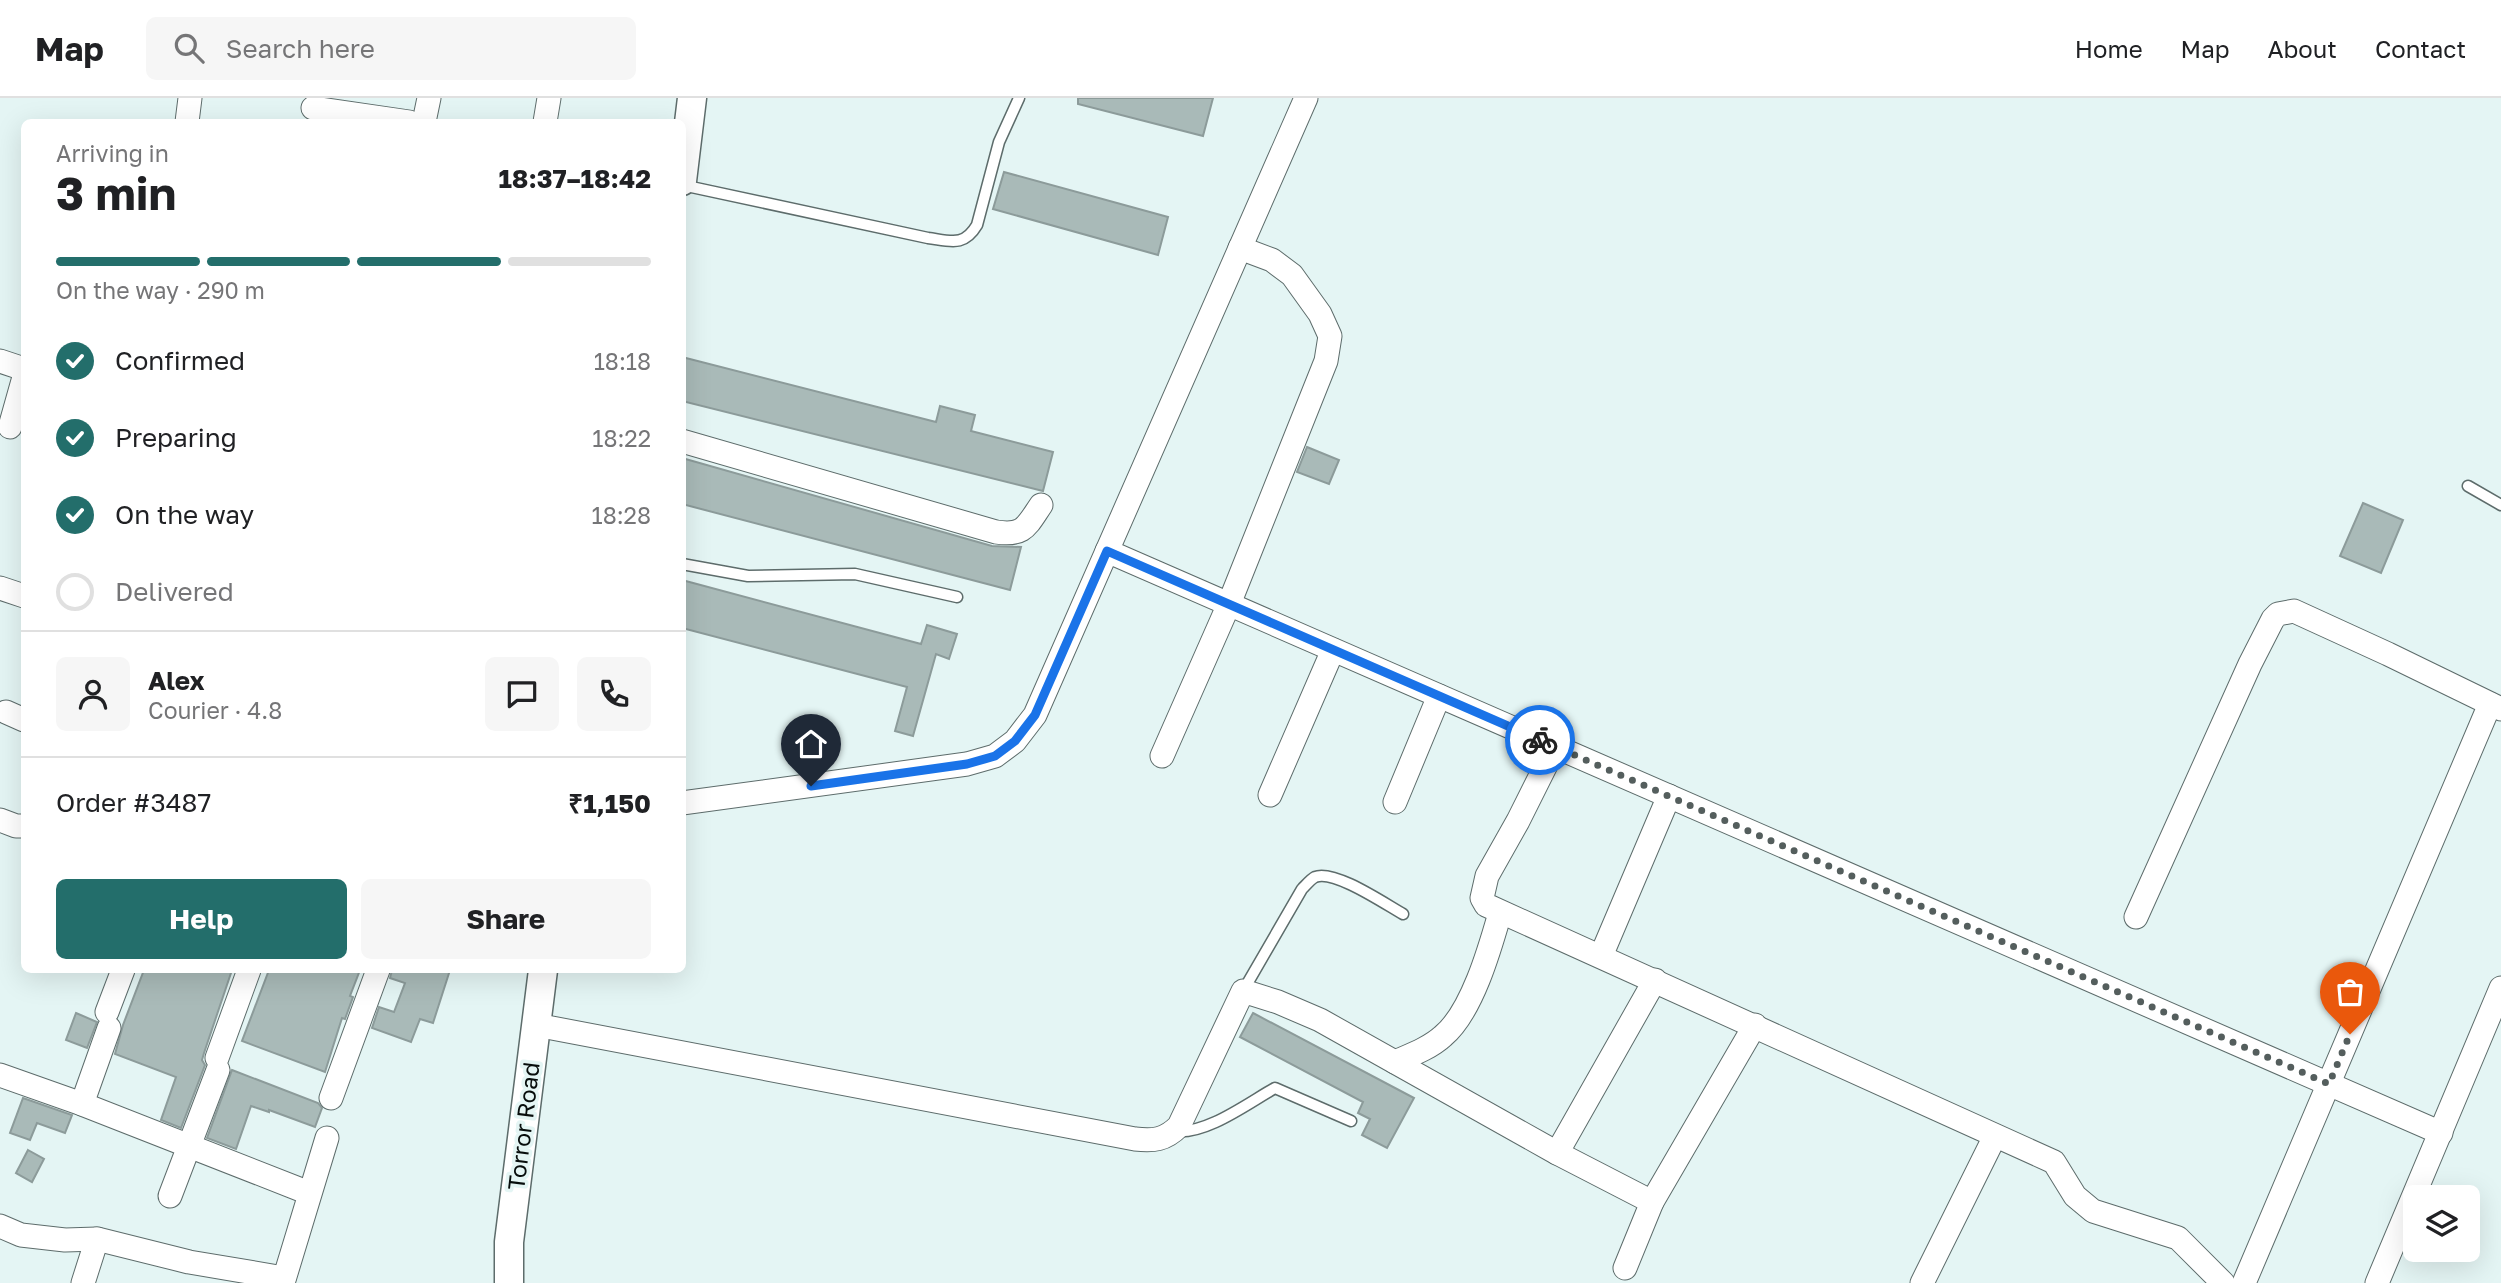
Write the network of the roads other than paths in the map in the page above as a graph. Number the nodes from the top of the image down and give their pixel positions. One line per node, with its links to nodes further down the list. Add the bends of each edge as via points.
1 (190, 98): 8 (street)
2 (429, 98): 10 (street)
3 (549, 98): 11 (street)
4 (692, 98): 12 (street)
5 (1019, 98): 13 (lane, via 999,142 977,225 959,241)
6 (1306, 98): 14 (street)
7 (313, 110): 9 (street)
8 (187, 119)
9 (385, 119)
10 (425, 119)
11 (546, 119)
12 (686, 149)
13 (686, 184)
14 (1240, 248): 23 (street); 28 (street, via 1272,260 1292,275 1330,336 1326,361)
15 (0, 361): 16 (street)
16 (21, 368)
17 (21, 388): 18 (street)
18 (10, 427)
19 (686, 443): 21 (street, via 996,532 1013,534 1025,529)
20 (2468, 486): 22 (lane)
21 (1041, 505)
22 (2501, 505)
23 (1107, 551): 28 (street); 36 (street, via 1035,715 1015,741 995,756 940,770)
24 (686, 565): 27 (lane, via 748,576 855,574)
25 (0, 588): 26 (street)
26 (21, 595)
27 (957, 597)
28 (1229, 604): 29 (street); 33 (street)
29 (1333, 650): 30 (street); 34 (street)
30 (1439, 696): 32 (street); 37 (street)
31 (2496, 707): 42 (street, via 2294,611 2278,614 2250,664); 55 (street)
32 (1555, 747): 35 (street); 40 (street, via 1482,889 1486,905)
33 (1162, 756)
34 (1270, 795)
35 (1668, 796): 43 (street); 55 (street)
36 (686, 802)
37 (1395, 802)
38 (0, 820): 39 (street)
39 (21, 826)
40 (1500, 913): 43 (street); 53 (street, via 1462,1013 1445,1035)
41 (1403, 914): 50 (lane, via 1341,880 1315,877 1302,888)
42 (2136, 917)
43 (1601, 956): 48 (street)
44 (122, 973): 57 (street)
45 (248, 973): 63 (street)
46 (377, 973): 56 (street)
47 (543, 973): 51 (street, Torror Road)
48 (1655, 980): 52 (street); 64 (street)
49 (2501, 988): 60 (street)
50 (1243, 991): 53 (street, via 1320,1020); 59 (street, via 1188,1111)
51 (536, 1025): 59 (street, via 1135,1139 1156,1141); 74 (street, Torror Road, via 509,1242)
52 (1755, 1025): 61 (street); 67 (street)
53 (1395, 1062): 64 (street)
54 (0, 1075): 57 (street)
55 (2329, 1084): 60 (street); 77 (street)
56 (331, 1097)
57 (82, 1104): 63 (street)
58 (1351, 1121): 59 (lane, via 1275,1088 1189,1133)
59 (1174, 1131)
60 (2441, 1133): 78 (street)
61 (1995, 1136): 75 (street); 76 (street, via 2054,1162 2075,1196 2093,1211 2178,1238)
62 (327, 1138): 65 (street)
63 (188, 1146): 65 (street); 66 (street)
64 (1557, 1153): 67 (street)
65 (309, 1193): 72 (street)
66 (170, 1196)
67 (1652, 1202): 70 (street)
68 (0, 1226): 69 (street, via 46,1239)
69 (97, 1239): 71 (street); 73 (street)
70 (1625, 1268)
71 (187, 1272): 72 (street)
72 (283, 1280)
73 (83, 1283)
74 (509, 1283)
75 (1922, 1283)
76 (2223, 1283)
77 (2244, 1283)
78 (2377, 1283)

